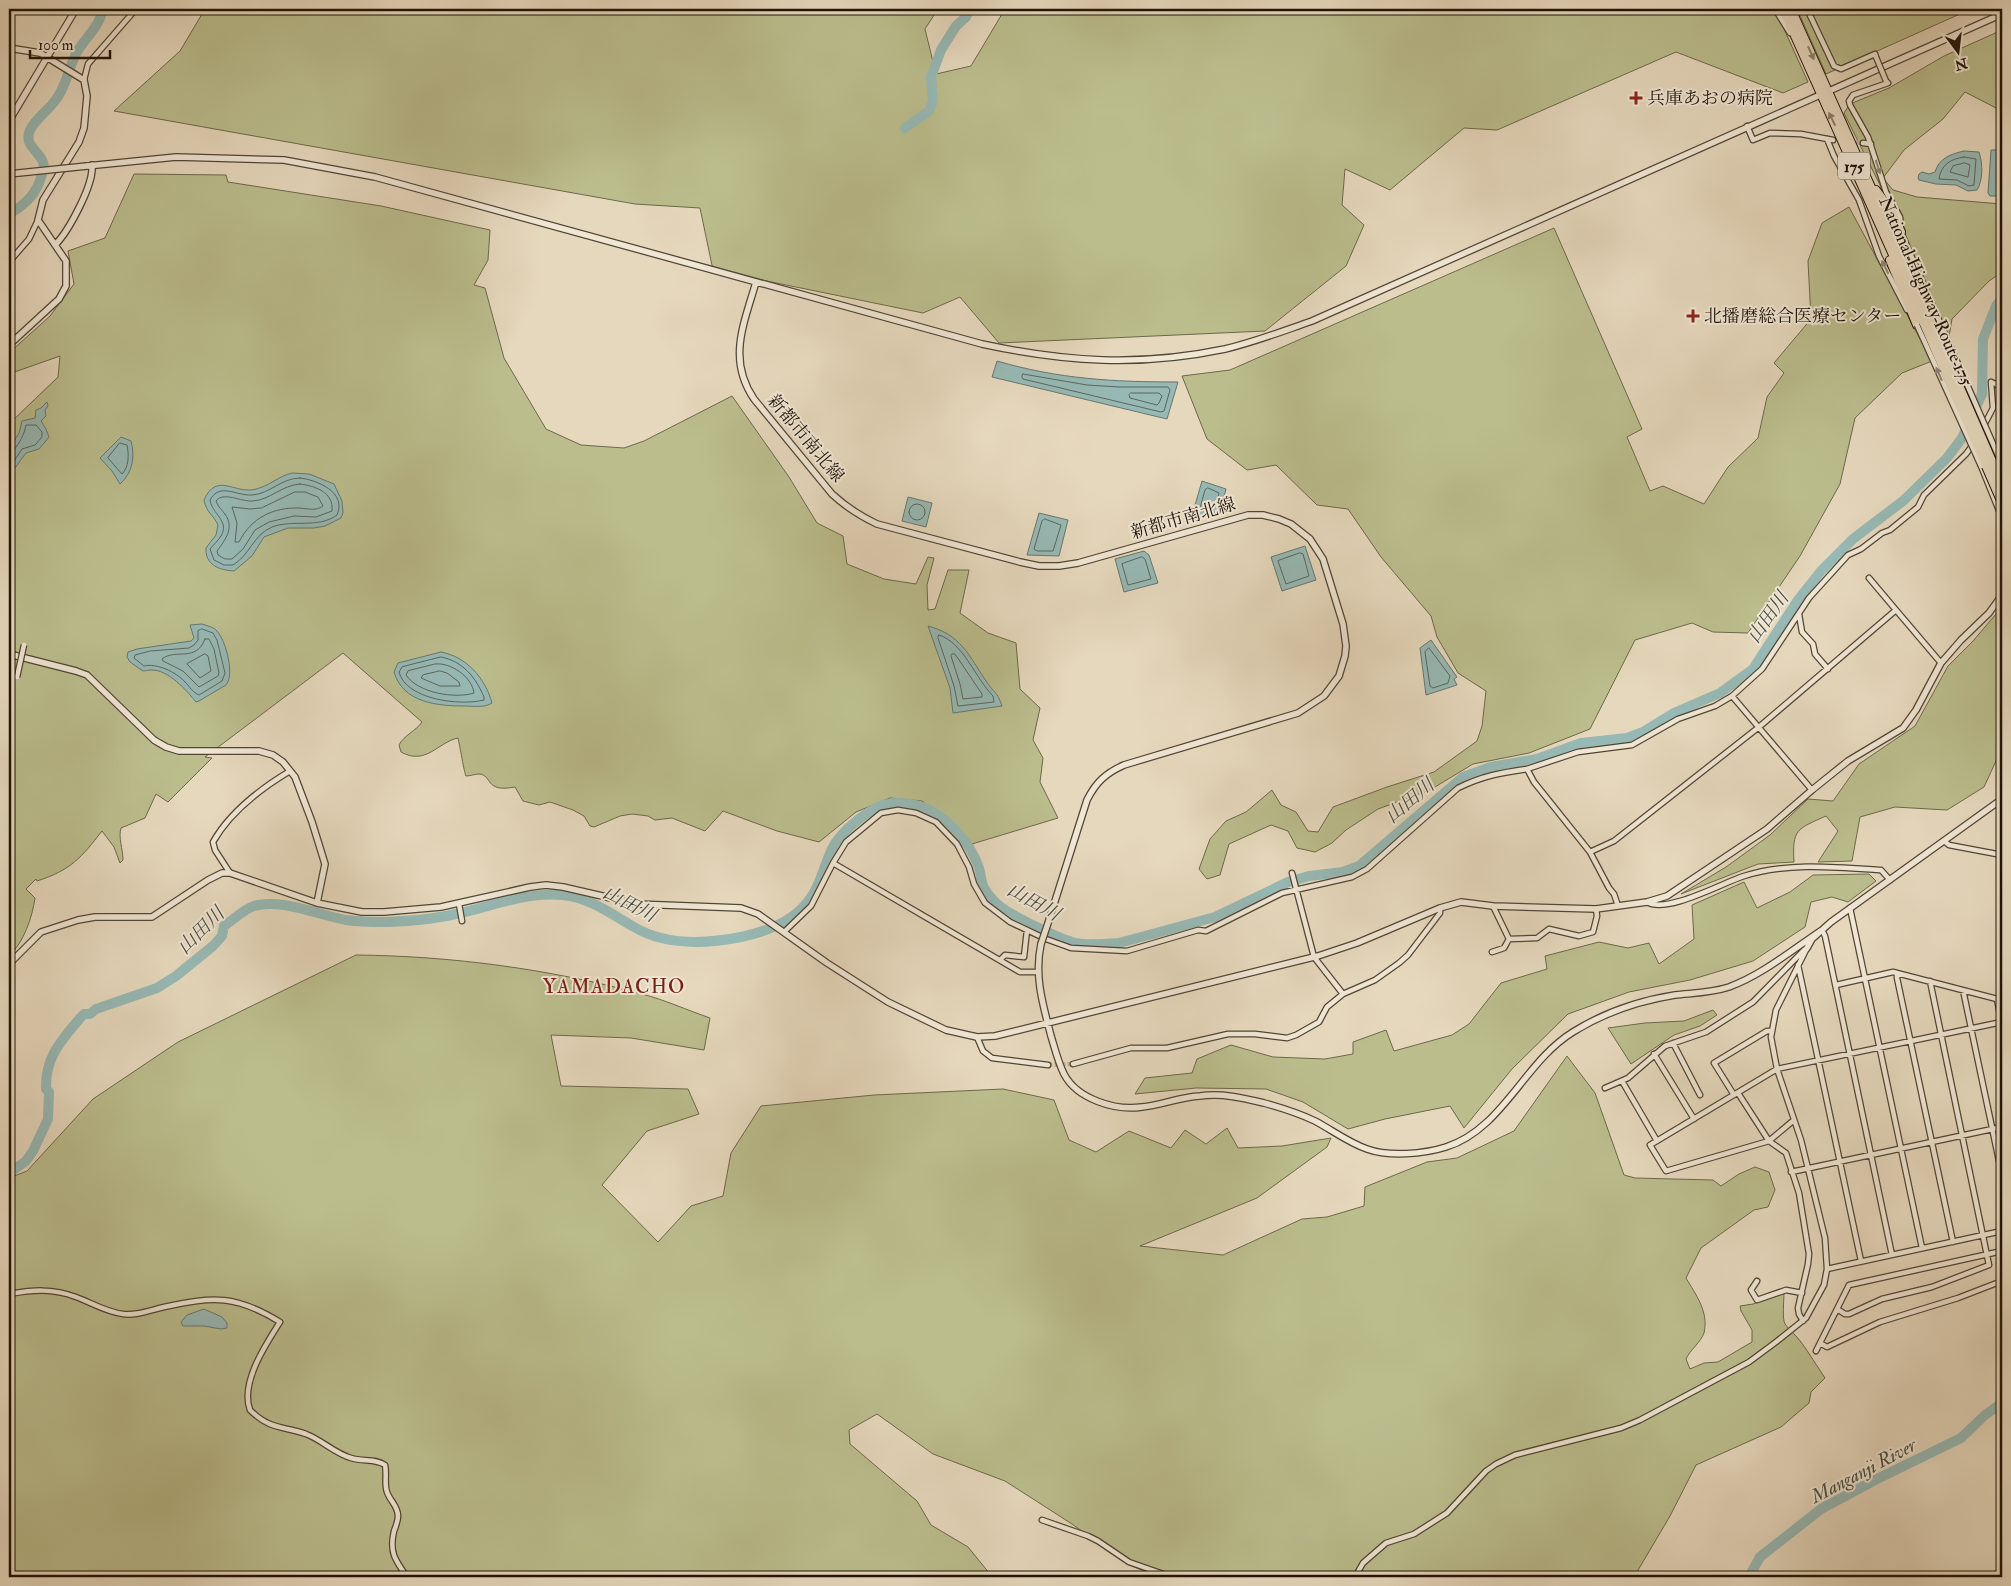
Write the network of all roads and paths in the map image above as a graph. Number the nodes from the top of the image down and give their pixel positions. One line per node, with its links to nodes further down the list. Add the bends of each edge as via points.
1 (76, 9): 10 (street)
2 (136, 9): 11 (street, via 88,64)
3 (1775, 9): 9 (street)
4 (1783, 9): 9 (highway, National Highway Route 175 / 175)
5 (1791, 9): 12 (highway, National Highway Route 175 / 175, one-way to 12)
6 (1807, 9): 19 (street, bridge, via 1834,66 1842,69 1874,54 1876,57 1888,83 1853,95 1849,102)
7 (2002, 14): 12 (street)
8 (9, 48): 10 (street)
9 (1802, 51): 13 (highway, National Highway Route 175 / 175)
10 (47, 56): 11 (street); 14 (street)
11 (84, 80): 23 (street, via 87,96 84,128 79,142 43,200)
12 (1828, 91): 13 (street); 22 (highway, National Highway Route 175 / 175)
13 (1820, 94): 15 (street); 28 (highway, National Highway Route 175 / 175, one-way to 13)
14 (9, 121)
15 (1747, 126): 16 (street, via 1753,140 1770,133); 27 (street, via 1312,321 1248,343 1178,357 1111,361 1050,357 982,344)
16 (1827, 139): 17 (street); 28 (street, one-way to 16, via 1879,256 1860,200)
17 (1833, 140)
18 (1863, 143): 19 (street)
19 (1871, 144): 24 (street, one-way to 24, via 1886,192 1900,217)
20 (90, 166): 21 (street, bridge); 25 (street, via 91,177 69,228); 27 (street, via 176,157 284,160 376,177)
21 (9, 174)
22 (1868, 180): 24 (highway, via 1890,209); 28 (highway, National Highway Route 175 / 175)
23 (38, 220): 25 (street); 26 (street, via 29,239)
24 (1901, 232): 28 (street)
25 (55, 245): 29 (street, via 66,261 66,286 60,299)
26 (9, 262)
27 (756, 282): 77 (street, 新都市南北線, bridge, via 740,344 740,366 745,382 754,399 832,494 846,507 877,524 1020,562 1059,566 1235,518 1263,515 1302,532 1323,559 1345,635 1345,656 1332,687 1298,713 1124,765 1101,778 1087,800 1041,944)
28 (1927, 322): 31 (street, bridge); 32 (highway, National Highway Route 175 / 175, bridge); 33 (highway, National Highway Route 175 / 175, bridge); 34 (street, one-way to 28, bridge)
29 (9, 345)
30 (2002, 390): 38 (street, via 1991,382 1993,408 1987,422 1966,454 1924,495 1918,507 1890,530 1848,555)
31 (2002, 464)
32 (2002, 484)
33 (2002, 503)
34 (2002, 518)
35 (1869, 578): 37 (street)
36 (2002, 595): 41 (street)
37 (1896, 610): 41 (street); 42 (street)
38 (1798, 614): 42 (street, via 1802,632); 44 (street, via 1762,669)
39 (24, 646): 43 (street, bridge)
40 (9, 654): 47 (street, via 86,675 154,740 166,747 179,751 258,751 273,755)
41 (1941, 664): 48 (street, via 1903,728 1848,761)
42 (1828, 669): 45 (street)
43 (17, 677)
44 (1732, 696): 45 (street); 46 (street, via 1715,706 1678,719 1632,745 1578,752)
45 (1759, 727): 48 (street); 51 (street, via 1614,841)
46 (1527, 770): 51 (street); 57 (street, via 1491,774 1458,788 1367,869 1352,877)
47 (290, 771): 54 (street, via 251,799 220,830 213,842); 59 (street, via 312,822 325,864)
48 (1812, 790): 58 (street, via 1768,829 1667,896)
49 (2002, 799): 50 (street)
50 (1944, 840): 52 (street, via 1949,845); 56 (street)
51 (1590, 852): 62 (street)
52 (2002, 855)
53 (833, 863): 67 (street, via 846,842 881,813 898,810 916,812 936,822 957,844 986,903 1010,922); 69 (street, via 811,906); 74 (street)
54 (230, 873): 59 (street); 75 (street, via 208,880 152,917 95,917 41,932)
55 (1292, 873): 57 (street)
56 (1890, 880): 58 (street, via 1881,870 1777,868 1743,876 1670,904 1653,906); 64 (street)
57 (1297, 888): 67 (street, via 1206,931 1198,930 1127,951 1071,948); 73 (street)
58 (1647, 902): 62 (street)
59 (317, 903): 60 (street, via 370,912)
60 (459, 904): 66 (street); 69 (street, via 530,887 563,886 637,904 741,908 758,914)
61 (1494, 906): 63 (street, via 1461,902); 65 (street); 70 (street)
62 (1618, 906): 65 (street)
63 (1440, 908): 73 (street, via 1357,943); 83 (street, via 1440,913 1408,956 1375,980)
64 (1850, 908): 68 (street); 79 (street)
65 (1596, 909): 70 (street, via 1593,932 1579,936 1549,929 1537,938)
66 (462, 921)
67 (1027, 930): 74 (street, via 1024,957 1005,955)
68 (1822, 930): 71 (street); 81 (street); 85 (street, 新都市南北線, via 1753,976 1727,988 1624,1006 1593,1019 1549,1051 1470,1136 1422,1153 1368,1150 1288,1109 1226,1095 1202,1095 1142,1107 1121,1108 1099,1102 1078,1090 1064,1075)
69 (784, 932): 89 (street, via 888,1002 946,1030)
70 (1509, 939): 72 (street, via 1504,948)
71 (1807, 948): 76 (street); 91 (street, via 1753,1002 1706,1032)
72 (1492, 952)
73 (1314, 957): 83 (street); 85 (street)
74 (1001, 960): 77 (street, via 1020,972)
75 (9, 964)
76 (1798, 965): 87 (street, via 1776,1010); 95 (street)
77 (1037, 972): 85 (street, 新都市南北線)
78 (1897, 973): 79 (street); 80 (street); 90 (street)
79 (1865, 977): 81 (street); 92 (street)
80 (1930, 982): 82 (street); 88 (street)
81 (1836, 985): 94 (street)
82 (1964, 990): 84 (street, via 1997,999); 86 (street)
83 (1343, 994): 96 (street, via 1327,1007 1319,1022 1287,1038 1228,1034 1167,1048 1131,1048)
84 (2002, 1023): 86 (street)
85 (1048, 1024): 89 (street)
86 (1972, 1028): 88 (street); 106 (street)
87 (1771, 1031): 98 (street); 101 (street, via 1714,1063)
88 (1941, 1034): 90 (street); 107 (street)
89 (977, 1037): 97 (street, via 983,1050 992,1058)
90 (1911, 1041): 92 (street); 110 (street)
91 (1673, 1043): 93 (street); 102 (street)
92 (1880, 1047): 94 (street); 111 (street)
93 (1654, 1054): 99 (street); 103 (street)
94 (1850, 1054): 95 (street); 112 (street)
95 (1819, 1060): 98 (street); 113 (street)
96 (1073, 1064)
97 (1048, 1065)
98 (1777, 1069): 101 (street); 104 (street)
99 (1622, 1081): 100 (street); 108 (street)
100 (1605, 1088)
101 (1736, 1094): 103 (street); 109 (street)
102 (1700, 1095)
103 (1694, 1119): 108 (street)
104 (1794, 1120): 109 (street); 114 (street)
105 (2002, 1127): 106 (street)
106 (1993, 1129): 107 (street); 116 (street)
107 (1962, 1136): 110 (street); 118 (street)
108 (1657, 1141): 109 (street, via 1650,1145 1666,1171)
109 (1770, 1141): 115 (street, via 1786,1153)
110 (1932, 1142): 111 (street); 119 (street)
111 (1902, 1148): 112 (street); 120 (street)
112 (1871, 1155): 113 (street); 123 (street)
113 (1841, 1161): 114 (street); 124 (street)
114 (1808, 1168): 115 (street); 125 (street, via 1825,1238)
115 (1791, 1172): 128 (street, via 1799,1193 1809,1254)
116 (2002, 1175)
117 (2002, 1232): 118 (street)
118 (1984, 1235): 119 (street); 122 (street)
119 (1953, 1242): 120 (street)
120 (1922, 1248): 123 (street)
121 (2002, 1251): 122 (street)
122 (1988, 1254): 130 (street, via 1849,1285); 130 (street, via 1989,1265 1932,1287 1882,1299 1849,1314)
123 (1892, 1255): 124 (street)
124 (1861, 1261): 125 (street)
125 (1827, 1269): 131 (street, via 1820,1293)
126 (2002, 1280): 132 (street, via 1958,1298 1880,1322 1828,1348)
127 (1757, 1281): 128 (street, via 1751,1290 1757,1300 1786,1290)
128 (1802, 1293): 131 (street, via 1798,1308)
129 (9, 1294): 135 (street, via 35,1290 61,1292 123,1314 196,1300 223,1299 256,1308 280,1322 258,1358 248,1395 250,1410 277,1428 307,1434 339,1454 376,1461 385,1466 385,1487 398,1516 391,1548)
130 (1837, 1309): 132 (street)
131 (1803, 1321): 137 (street, via 1749,1362 1640,1420 1621,1428 1515,1454 1496,1464 1447,1513 1414,1534 1386,1543)
132 (1820, 1343): 133 (street)
133 (1816, 1351)
134 (1042, 1520): 136 (street, via 1088,1536 1129,1562)
135 (407, 1577)
136 (1172, 1577)
137 (1355, 1577)

